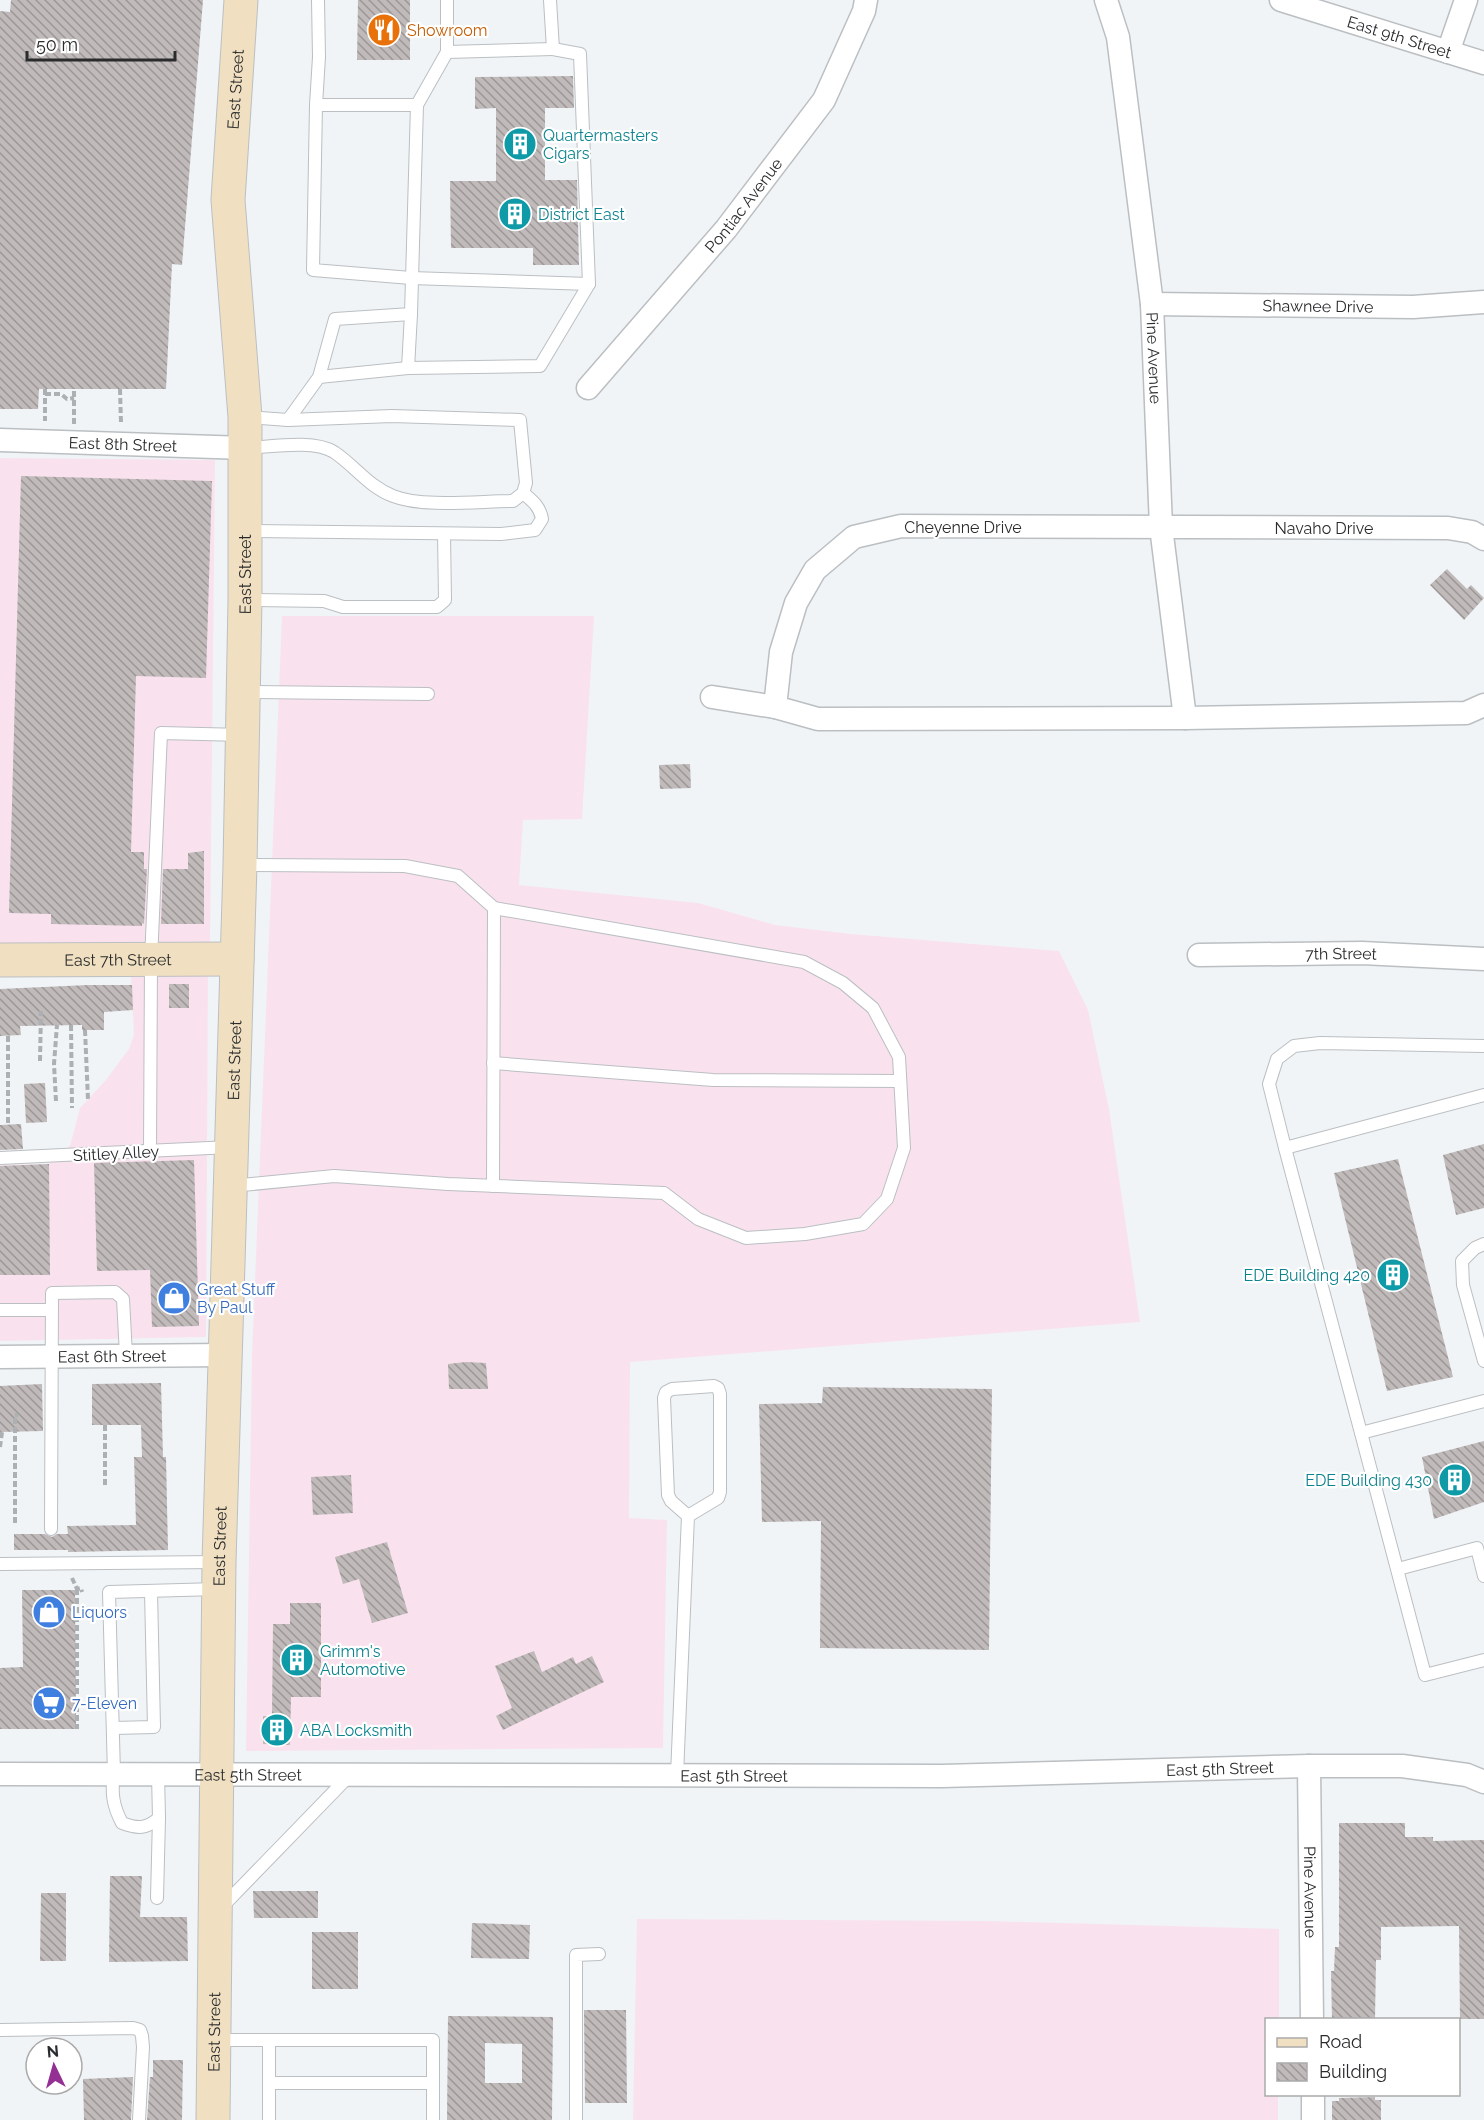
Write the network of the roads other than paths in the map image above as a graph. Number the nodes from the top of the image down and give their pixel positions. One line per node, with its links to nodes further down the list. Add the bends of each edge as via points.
1 (241, 0): 24 (main road, East Street, via 228,200)
2 (318, 0): 13 (lane)
3 (447, 0): 10 (lane)
4 (550, 0): 9 (lane)
5 (866, 0): 22 (street, Pontiac Avenue, via 824,100 726,229)
6 (1106, 0): 18 (street, Pine Avenue, via 1118,37)
7 (1281, 0): 11 (street, East 9th Street)
8 (1466, 0): 11 (street)
9 (553, 49): 10 (lane); 16 (lane, via 580,54)
10 (447, 52): 14 (lane)
11 (1448, 52): 12 (street, East 9th Street)
12 (1484, 63)
13 (316, 105): 14 (lane); 15 (lane, via 313,270)
14 (417, 105): 15 (lane)
15 (411, 278): 16 (lane); 19 (lane)
16 (589, 284): 20 (lane, via 540,366)
17 (1484, 302): 18 (street, Shawnee Drive, via 1413,307)
18 (1152, 304): 27 (street, Pine Avenue)
19 (411, 314): 20 (lane); 21 (lane, via 335,319)
20 (408, 368): 21 (lane)
21 (319, 377): 23 (lane)
22 (588, 388)
23 (288, 420): 24 (lane); 26 (lane, via 392,416 520,420 526,483)
24 (245, 433): 25 (street, East 8th Street); 26 (lane, via 333,451 375,488 395,497 429,502 513,501); 28 (main road, East Street)
25 (0, 440)
26 (523, 493): 29 (lane, via 540,512 542,519 535,530)
27 (1161, 527): 30 (street, Navaho Drive, via 1448,528 1472,532); 36 (street, Cheyenne Drive, via 901,525 854,537 814,570 796,603 781,652); 37 (street, Pine Avenue)
28 (246, 531): 29 (lane); 31 (main road, East Street)
29 (444, 534): 31 (lane, via 445,600 437,607 343,607 324,601)
30 (1484, 539)
31 (245, 600): 32 (main road, East Street)
32 (244, 692): 33 (lane); 38 (main road, East Street)
33 (428, 694)
34 (712, 697): 36 (street)
35 (1484, 705): 37 (street, via 1466,713)
36 (775, 707): 37 (street, via 818,719)
37 (1185, 718)
38 (243, 735): 39 (main road, East Street); 45 (lane, via 161,733)
39 (240, 865): 40 (lane, via 405,866 458,876); 42 (main road, East Street)
40 (494, 908): 47 (lane); 48 (lane, via 804,962 843,983 873,1008 899,1057)
41 (1199, 955): 43 (street, 7th Street, via 1362,953)
42 (237, 959): 45 (main road, East 7th Street); 50 (main road, East Street)
43 (1484, 959)
44 (0, 960): 45 (main road, East 7th Street)
45 (151, 960): 52 (lane)
46 (1484, 1046): 51 (lane, via 1294,1046 1277,1059 1269,1084)
47 (493, 1063): 48 (lane, via 713,1080); 55 (lane)
48 (900, 1082): 55 (lane, via 904,1148 887,1199 863,1224 805,1234 746,1238 698,1219 664,1193)
49 (1484, 1095): 51 (lane)
50 (231, 1147): 52 (lane, Stitley Alley); 54 (main road, East Street)
51 (1285, 1148): 65 (lane)
52 (150, 1151): 53 (lane, Stitley Alley)
53 (0, 1158)
54 (231, 1186): 55 (lane, via 334,1176); 59 (main road, East Street)
55 (493, 1186)
56 (1484, 1244): 63 (lane, via 1462,1261 1463,1285)
57 (0, 1310): 58 (lane)
58 (52, 1310): 60 (lane, via 52,1293 116,1292 123,1299); 61 (lane)
59 (226, 1354): 60 (street, East 6th Street); 70 (main road, East Street)
60 (126, 1355): 61 (street, East 6th Street)
61 (52, 1356): 62 (street, East 6th Street); 67 (lane)
62 (0, 1357)
63 (1484, 1361)
64 (1484, 1401): 65 (lane)
65 (1361, 1433): 69 (lane)
66 (688, 1516): 66 (lane, via 668,1495 664,1398 672,1389 714,1386 720,1394 720,1492 718,1498); 81 (lane)
67 (51, 1529)
68 (0, 1564): 70 (lane)
69 (1398, 1569): 71 (lane, via 1477,1548); 73 (lane, via 1425,1675)
70 (219, 1576): 72 (lane); 79 (main road, East Street)
71 (1484, 1576)
72 (151, 1591): 74 (lane, via 153,1727); 74 (lane, via 109,1592)
73 (1484, 1660)
74 (112, 1728): 77 (lane)
75 (1309, 1766): 81 (street, East 5th Street, via 942,1776); 82 (street, East 5th Street, via 1402,1766); 87 (street, Pine Avenue)
76 (0, 1774): 77 (street, East 5th Street)
77 (114, 1774): 78 (street, East 5th Street); 83 (lane, via 112,1799 122,1823 148,1827)
78 (158, 1774): 79 (street, East 5th Street); 83 (lane)
79 (217, 1774): 80 (street, East 5th Street); 85 (main road, East Street)
80 (351, 1774): 81 (street, East 5th Street); 85 (lane)
81 (677, 1775)
82 (1475, 1778)
83 (159, 1818): 84 (lane)
84 (157, 1898)
85 (215, 1914): 89 (main road, East Street)
86 (599, 1954): 98 (lane, via 576,1955)
87 (1312, 2018)
88 (0, 2030): 94 (lane, via 140,2030 143,2055)
89 (214, 2040): 90 (lane); 95 (main road, East Street)
90 (269, 2040): 91 (lane); 92 (lane, via 433,2040)
91 (269, 2083): 92 (lane); 96 (lane)
92 (433, 2083): 97 (lane)
93 (1313, 2096): 99 (street)
94 (139, 2120)
95 (213, 2120)
96 (269, 2120)
97 (433, 2120)
98 (576, 2120)
99 (1313, 2120)

